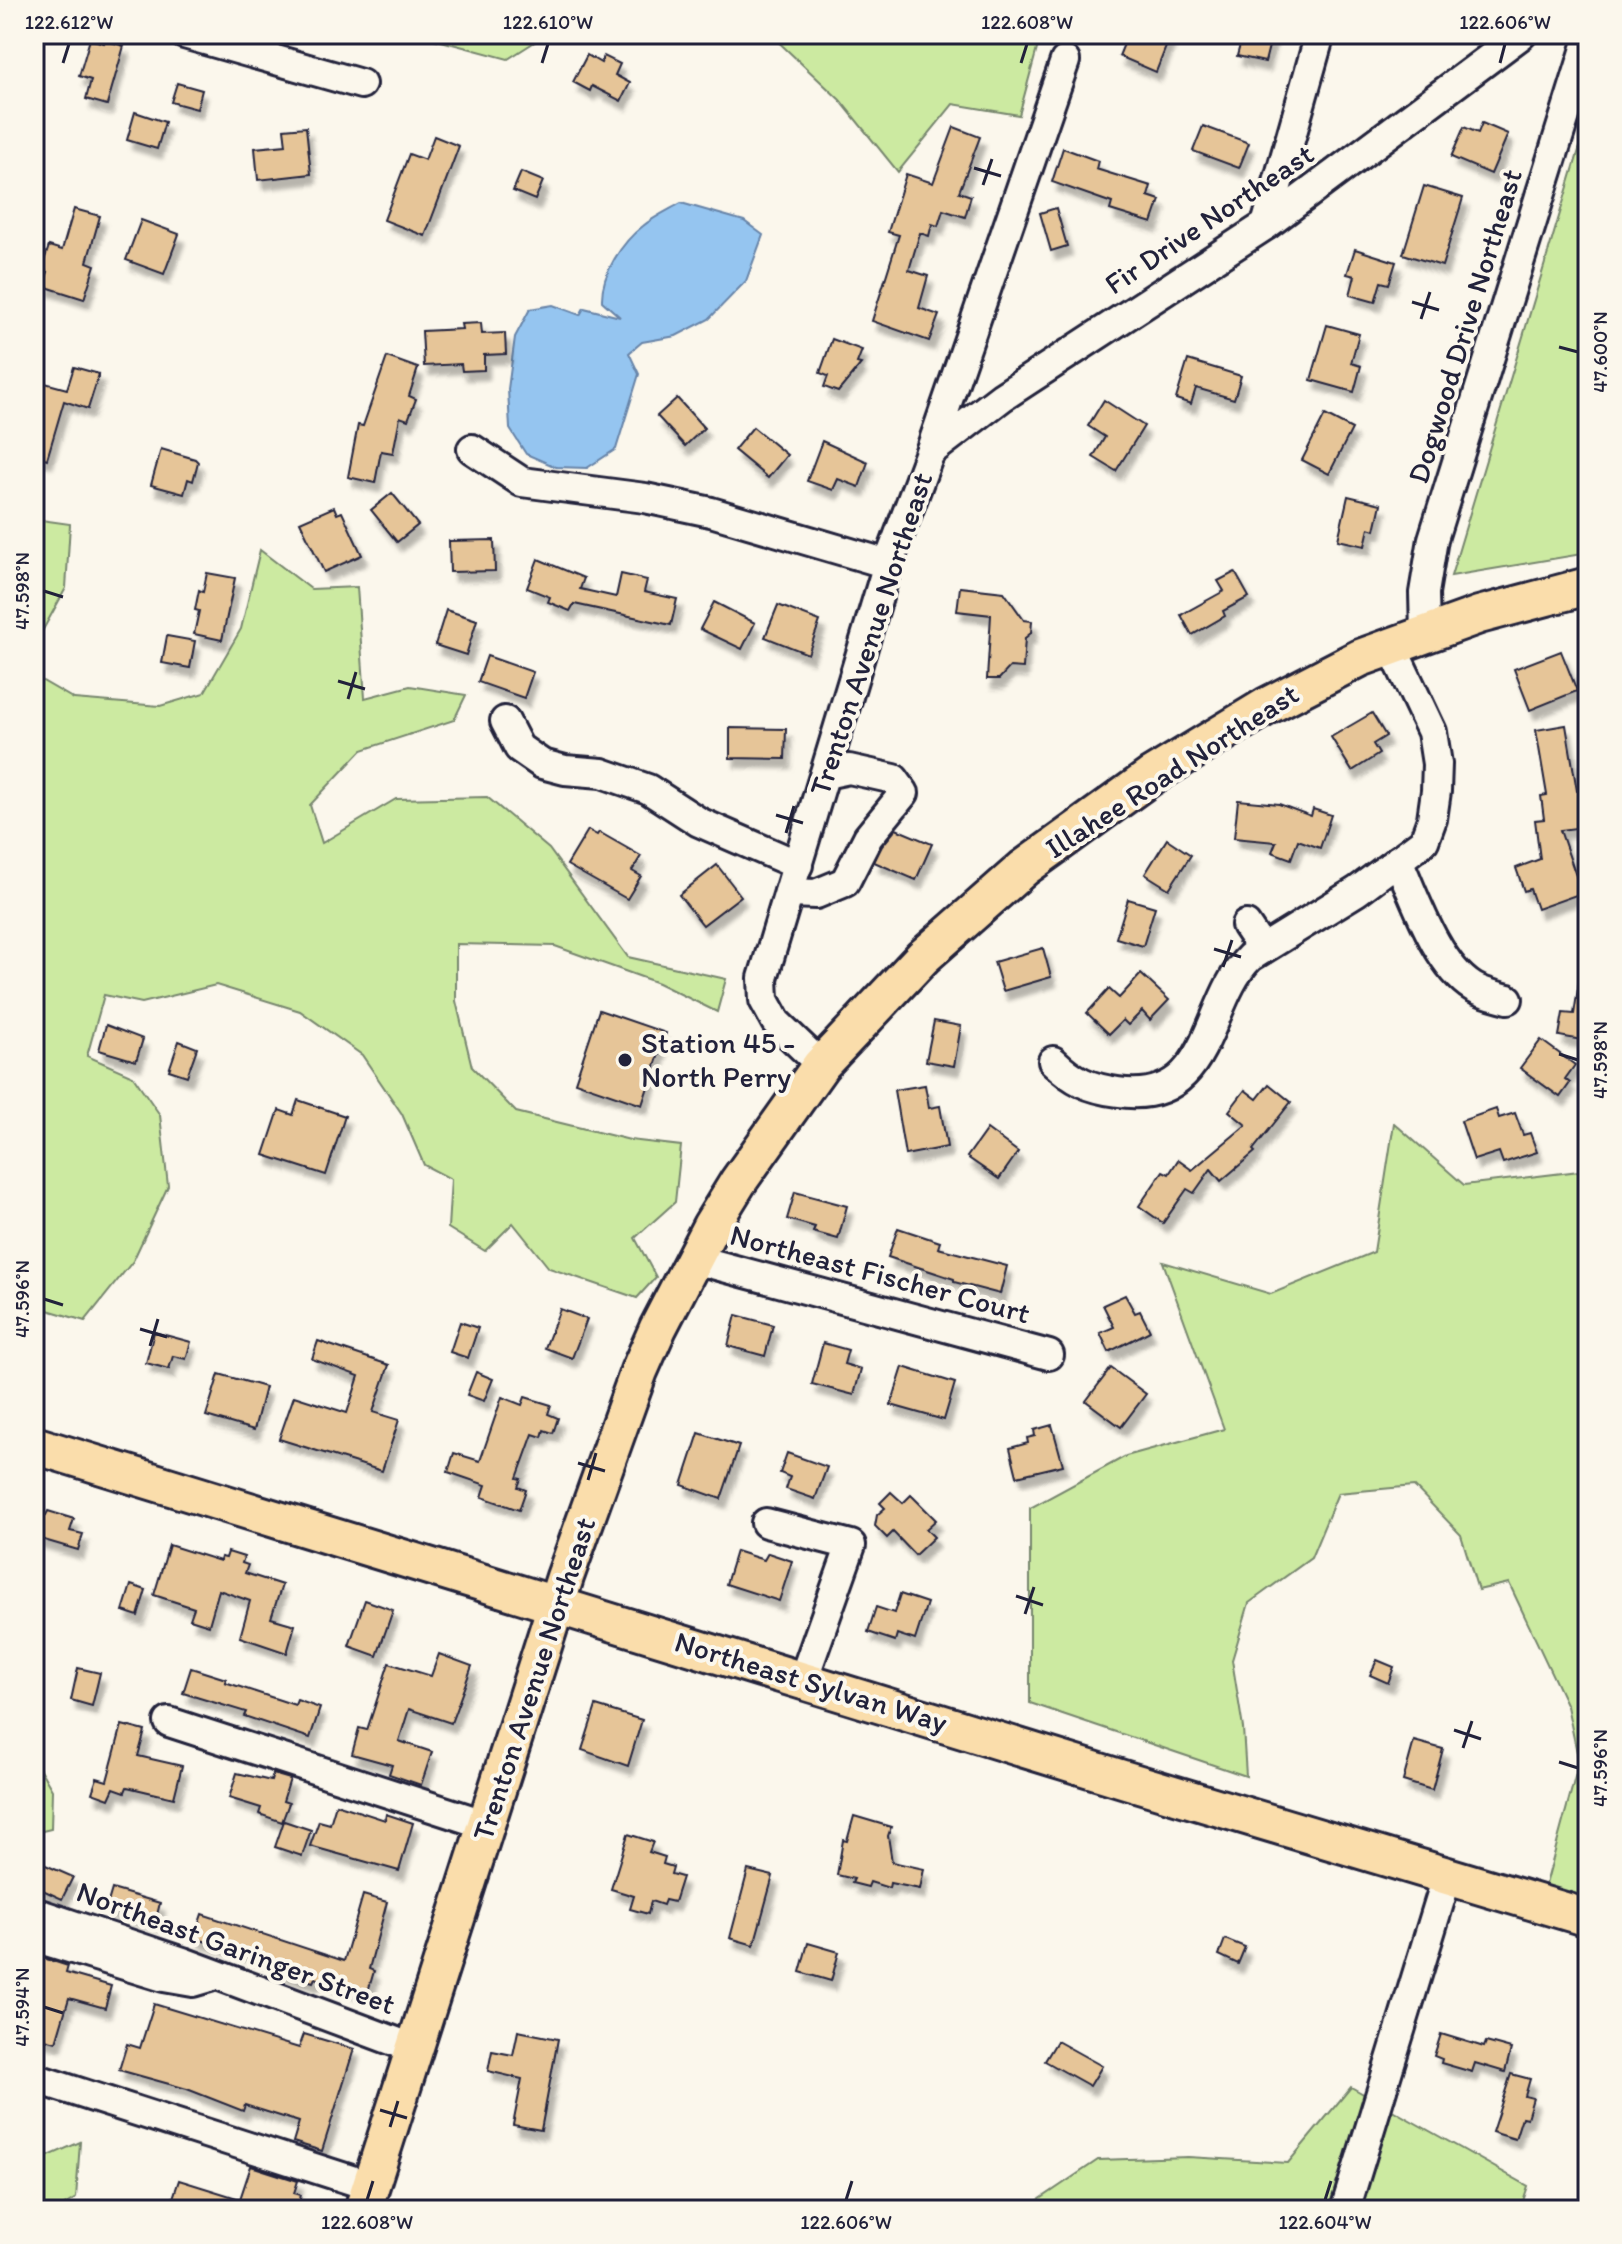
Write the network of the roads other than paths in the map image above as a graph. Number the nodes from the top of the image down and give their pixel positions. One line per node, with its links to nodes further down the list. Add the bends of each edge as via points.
1 (184, 34): 6 (street)
2 (1320, 34): 7 (street)
3 (1522, 34): 7 (street, Fir Drive Northeast)
4 (1588, 42): 12 (street, Dogwood Drive Northeast, via 1433,539 1424,593)
5 (1065, 61): 9 (street, Trenton Avenue Northeast)
6 (361, 84)
7 (1266, 225): 9 (street, Fir Drive Northeast, via 1002,397)
8 (472, 449): 10 (street, via 522,482 698,509)
9 (930, 452): 10 (street, Trenton Avenue Northeast)
10 (888, 564): 15 (street, Trenton Avenue Northeast)
11 (1588, 586): 12 (main road, Illahee Road Northeast)
12 (1425, 633): 13 (main road, Illahee Road Northeast)
13 (1391, 645): 16 (street, via 1432,732 1437,764 1432,819 1424,841); 23 (main road, Illahee Road Northeast, via 1267,706 1067,835 923,957)
14 (505, 721): 17 (street, via 519,748 542,764 602,773 648,789 699,822)
15 (825, 774): 17 (street, Trenton Avenue Northeast); 18 (street, via 849,769 894,779 904,793 868,837 845,882 816,894)
16 (1398, 860): 20 (street); 21 (street, via 1453,969 1473,988)
17 (798, 865): 18 (street, Trenton Avenue Northeast)
18 (789, 893): 23 (street, Trenton Avenue Northeast, via 763,978 764,1000 776,1022)
19 (1246, 925): 20 (street)
20 (1262, 949): 22 (street, via 1240,966 1202,1052 1184,1074 1160,1089 1134,1095 1102,1090 1073,1080)
21 (1508, 999)
22 (1053, 1061)
23 (821, 1065): 24 (main road, Trenton Avenue Northeast, via 738,1182)
24 (694, 1259): 25 (street, Northeast Fischer Court); 28 (main road, Trenton Avenue Northeast, via 630,1394)
25 (1049, 1355)
26 (34, 1445): 28 (main road, Northeast Sylvan Way)
27 (766, 1523): 29 (street, via 851,1545)
28 (557, 1604): 29 (main road, Northeast Sylvan Way); 31 (main road, Trenton Avenue Northeast)
29 (803, 1680): 32 (main road, Northeast Sylvan Way)
30 (169, 1722): 31 (street)
31 (487, 1825): 37 (main road, Trenton Avenue Northeast)
32 (1447, 1877): 34 (main road, Northeast Sylvan Way); 40 (street)
33 (34, 1912): 36 (street, Northeast Garinger Street)
34 (1588, 1918)
35 (34, 1937): 36 (street, via 164,1977 193,1982)
36 (216, 1975): 37 (street, Northeast Garinger Street)
37 (415, 2049): 39 (main road, Trenton Avenue Northeast)
38 (34, 2078): 39 (street)
39 (367, 2198)
40 (1345, 2210)

